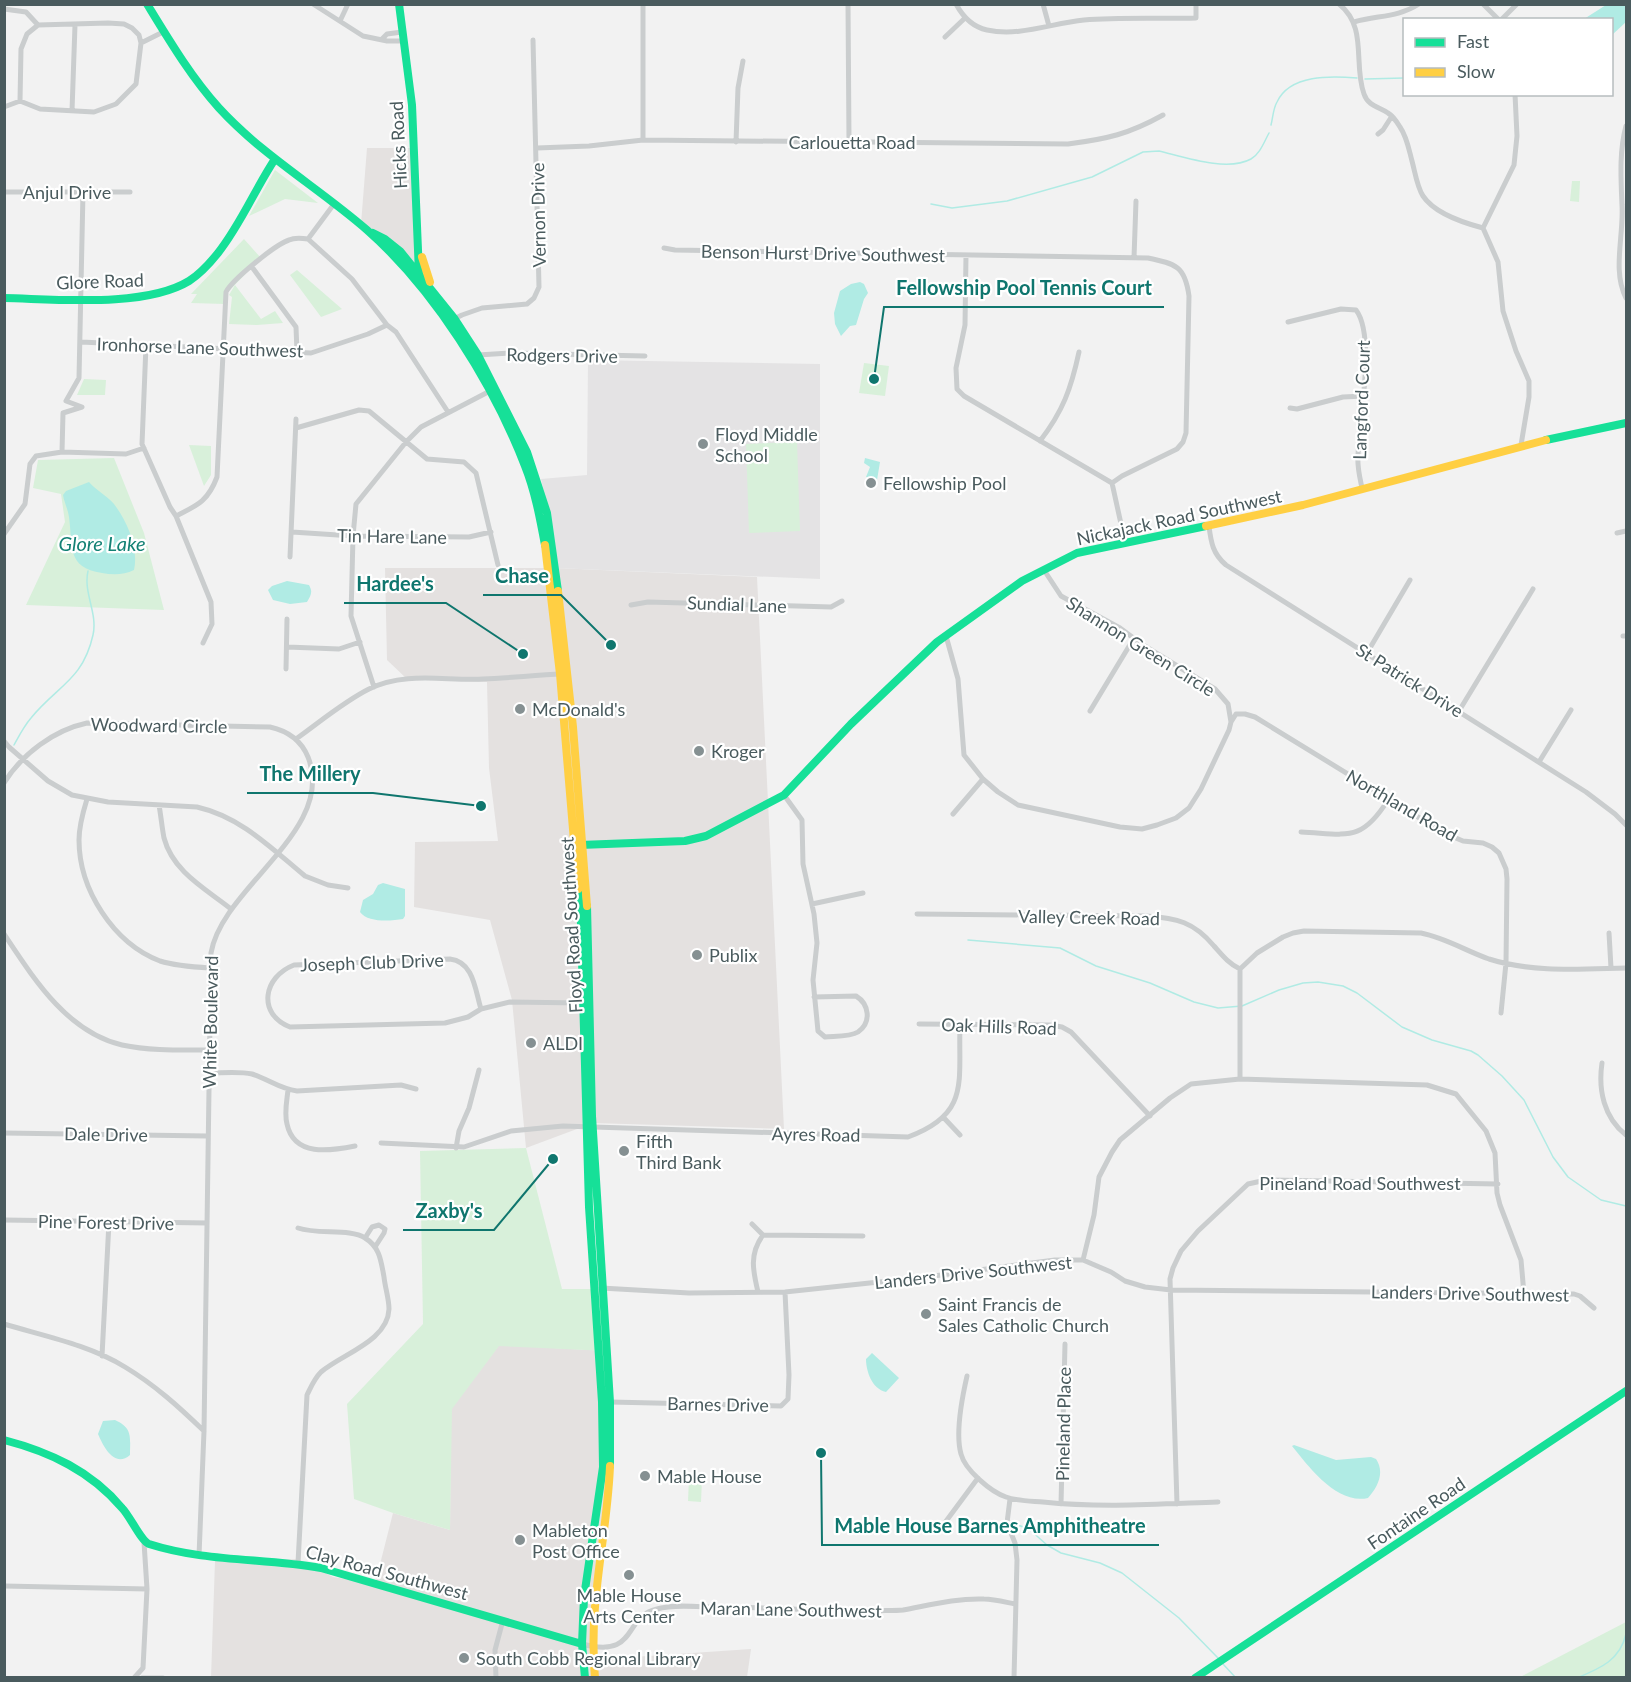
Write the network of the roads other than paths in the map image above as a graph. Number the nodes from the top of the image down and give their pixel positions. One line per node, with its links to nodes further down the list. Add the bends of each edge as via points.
1 (147, 4): 23 (main road, Floyd Road Southwest)
2 (313, 4): 18 (street)
3 (348, 4): 18 (street)
4 (399, 4): 24 (main road, Hicks Road)
5 (643, 4): 39 (street)
6 (848, 4): 40 (street)
7 (956, 4): 15 (street)
8 (1043, 4): 22 (street)
9 (1196, 4): 22 (street, via 1196,18 1093,20)
10 (1339, 4): 19 (street)
11 (1419, 4): 19 (street, via 1405,13)
12 (1483, 4): 16 (street)
13 (1517, 4): 17 (street)
14 (4, 9): 20 (street, via 26,12)
15 (965, 18): 22 (street, via 990,31); 25 (street)
16 (1498, 18)
17 (1502, 18)
18 (340, 21): 26 (street, via 363,36)
19 (1354, 22): 36 (street, via 1365,99)
20 (38, 25): 21 (street); 32 (street, via 27,34 21,49)
21 (75, 25): 29 (street, via 124,24 139,35); 34 (street)
22 (1049, 26)
23 (163, 32): 29 (street); 43 (main road, Floyd Road Southwest, via 212,101)
24 (402, 32): 26 (street, via 387,34); 28 (main road, Hicks Road)
25 (945, 38)
26 (382, 39): 28 (street)
27 (533, 40): 42 (street, Vernon Drive)
28 (403, 41): 50 (main road, Hicks Road, via 412,105)
29 (141, 43): 34 (street, via 136,84 116,104 94,112)
30 (743, 61): 41 (street)
31 (1515, 96): 51 (street, via 1514,165)
32 (20, 101): 33 (street); 34 (street, via 40,109)
33 (4, 107)
34 (72, 111)
35 (1162, 115): 40 (street, Carlouetta Road, via 1137,129 1068,144)
36 (1392, 116): 38 (street); 51 (street, via 1404,135 1423,196 1443,212)
37 (1626, 126): 49 (street, via 1620,163)
38 (1378, 134)
39 (642, 140): 41 (street, Carlouetta Road); 42 (street, Carlouetta Road)
40 (849, 141): 41 (street, Carlouetta Road)
41 (736, 142)
42 (537, 148): 66 (street, Vernon Drive, via 540,264 539,287 534,298 527,304 482,308)
43 (275, 159): 48 (main road, Floyd Road Southwest); 63 (main road, Glore Road, via 230,237 201,272 186,283 143,296)
44 (4, 192): 45 (street, Anjul Drive)
45 (83, 192): 46 (street, Anjul Drive); 63 (street)
46 (130, 192)
47 (1136, 201): 58 (street)
48 (334, 204): 52 (main road, Floyd Road Southwest); 53 (street)
49 (1624, 205): 64 (street, via 1621,282)
50 (417, 228): 55 (main road, Hicks Road); 56 (main road, via 412,252)
51 (1483, 228): 85 (street, via 1498,262 1503,311 1529,381)
52 (367, 230): 56 (main road, Floyd Road Southwest); 61 (main road, Floyd Road Southwest)
53 (308, 239): 59 (street, via 285,241); 68 (street, via 352,279)
54 (664, 248): 57 (street, Benson Hurst Drive Southwest)
55 (418, 249): 60 (main road, Hicks Road); 65 (main road)
56 (400, 251): 60 (main road, Floyd Road Southwest)
57 (966, 255): 58 (street); 83 (street, Benson Hurst Drive Southwest, via 965,325 956,368 957,389)
58 (1134, 258): 88 (street, via 1176,266 1187,282 1186,433 1177,449)
59 (252, 267): 71 (street, via 234,280 226,292); 72 (street, via 296,327)
60 (419, 273): 61 (main road, Hicks Road); 65 (main road, Floyd Road Southwest)
61 (420, 285): 66 (main road, Floyd Road Southwest)
62 (4, 298): 63 (main road, Glore Road)
63 (80, 298): 69 (street)
64 (1626, 298)
65 (440, 299): 66 (main road, Floyd Road Southwest)
66 (451, 320): 74 (main road, Floyd Road Southwest); 76 (main road, Floyd Road Southwest)
67 (1288, 322): 77 (street, Langford Court, via 1341,309 1356,310 1365,346)
68 (387, 325): 72 (street, Ironhorse Lane Southwest, via 311,352); 79 (street, via 396,332)
69 (81, 342): 70 (street, Ironhorse Lane Southwest); 87 (street, via 79,378 66,401 82,407 63,413)
70 (146, 345): 71 (street, Ironhorse Lane Southwest); 86 (street)
71 (223, 347): 72 (street, Ironhorse Lane Southwest); 90 (street, via 217,477 212,492 202,503)
72 (297, 352)
73 (1079, 352): 83 (street, via 1071,386 1056,420)
74 (478, 355): 75 (street, Rodgers Drive); 114 (main road, Floyd Road Southwest, via 527,452 543,497 554,552)
75 (645, 356)
76 (490, 391): 79 (street); 114 (main road, Floyd Road Southwest, via 525,466 539,512)
77 (1364, 396): 78 (street); 89 (street, Langford Court, via 1358,456)
78 (1290, 408)
79 (448, 412): 84 (street, via 421,427)
80 (296, 419): 82 (street)
81 (1626, 423): 85 (main road, Nickajack Road Southwest)
82 (296, 428): 84 (street, via 351,411 369,411); 93 (street)
83 (1040, 441): 88 (street, Benson Hurst Drive Southwest)
84 (406, 442): 94 (street, via 427,459 464,462 476,472); 97 (street, via 356,504)
85 (1521, 445): 89 (main road, Nickajack Road Southwest)
86 (144, 448): 87 (street, via 126,454); 90 (street)
87 (62, 452): 96 (street, via 45,453 32,460 25,504)
88 (1112, 483): 98 (street)
89 (1362, 488): 91 (main road, Nickajack Road Southwest)
90 (176, 516): 110 (street, via 211,602 212,624)
91 (1209, 526): 98 (main road, Nickajack Road Southwest); 112 (street, St Patrick Drive, via 1217,558)
92 (1626, 531): 95 (street)
93 (292, 532): 97 (street, Tin Hare Lane); 99 (street)
94 (491, 532): 97 (street, Tin Hare Lane, via 469,537); 100 (street)
95 (1617, 533)
96 (4, 534)
97 (353, 536): 109 (street, via 351,616)
98 (1125, 542): 101 (main road, Nickajack Road Southwest, via 1077,553)
99 (290, 556)
100 (498, 565)
101 (1044, 570): 107 (main road, Nickajack Road Southwest, via 1022,581); 108 (street, Shannon Green Circle, via 1061,596)
102 (1410, 580): 112 (street)
103 (1533, 589): 118 (street)
104 (842, 601): 105 (street, Sundial Lane, via 831,607 648,602)
105 (631, 605)
106 (287, 619): 111 (street)
107 (946, 636): 124 (street, via 958,679 964,755); 126 (main road, Nickajack Road Southwest, via 874,701)
108 (1134, 638): 117 (street); 119 (street, Shannon Green Circle, via 1215,689 1228,704)
109 (360, 642): 111 (street, via 339,649); 115 (street)
110 (203, 643)
111 (287, 648): 113 (street)
112 (1367, 653): 118 (street, St Patrick Drive)
113 (286, 669)
114 (564, 674): 115 (street, via 481,679 424,677); 133 (main road, Floyd Road Southwest)
115 (374, 687): 120 (street)
116 (1571, 710): 123 (street)
117 (1090, 711)
118 (1458, 711): 123 (street, St Patrick Drive)
119 (1231, 722): 124 (street, via 1189,808 1157,825 1120,827 1018,805); 128 (street, Northland Road, via 1236,714 1255,717)
120 (296, 739): 122 (street, Woodward Circle, via 270,727 94,722 62,731); 134 (street, White Boulevard, via 309,760 312,787 303,817)
121 (4, 741): 122 (street)
122 (24, 760): 125 (street, Woodward Circle); 127 (street, via 60,790)
123 (1539, 762): 131 (street, St Patrick Drive, via 1586,792)
124 (983, 778): 130 (street)
125 (4, 783)
126 (784, 795): 133 (main road, Nickajack Road Southwest, via 706,836 685,841); 137 (street, via 802,820 803,864)
127 (87, 799): 129 (street); 143 (street, via 80,826 80,858 108,922 126,940 159,960)
128 (1388, 800): 132 (street, via 1370,826 1360,831); 142 (street, Northland Road, via 1444,833 1463,841 1483,843 1499,853 1507,879)
129 (159, 805): 134 (street, via 197,807 232,819); 138 (street, via 172,858 182,871)
130 (953, 814)
131 (1626, 825)
132 (1301, 832)
133 (579, 845): 148 (main road, Floyd Road Southwest); 162 (main road, Floyd Road Southwest, via 588,914)
134 (278, 853): 135 (street, via 315,881); 138 (street, White Boulevard)
135 (348, 888)
136 (863, 893): 137 (street)
137 (812, 904): 147 (street, via 817,943)
138 (231, 909): 143 (street, White Boulevard, via 213,940)
139 (917, 914): 146 (street, Valley Creek Road, via 1176,919 1206,936 1225,959)
140 (1609, 933): 144 (street)
141 (5, 936): 153 (street, via 48,994 83,1029 123,1045)
142 (1506, 963): 144 (street, via 1542,969); 146 (street, via 1434,935 1304,931 1283,937); 150 (street, Northland Road)
143 (210, 968): 153 (street, White Boulevard)
144 (1611, 968): 145 (street)
145 (1626, 968)
146 (1240, 969): 157 (street)
147 (814, 998): 147 (street, via 820,1035 857,1033 867,1020 865,1004 856,996)
148 (582, 1003): 149 (street, Joseph Club Drive, via 510,1002); 162 (main road, Floyd Road Southwest)
149 (481, 1010): 149 (street, Joseph Club Drive, via 467,967 450,958 294,965 274,978 268,993 275,1019 290,1027 445,1023)
150 (1501, 1013)
151 (919, 1024): 152 (street, Oak Hills Road)
152 (960, 1024): 160 (street, Oak Hills Road, via 1062,1027); 161 (street, via 958,1088 954,1104)
153 (209, 1050): 156 (street, White Boulevard)
154 (1602, 1063): 165 (street, via 1606,1111)
155 (479, 1071): 169 (street)
156 (209, 1073): 159 (street, via 250,1073); 166 (street, White Boulevard)
157 (1240, 1079): 160 (street, via 1191,1084); 170 (street, via 1427,1085 1455,1094 1486,1131 1495,1153)
158 (416, 1089): 159 (street, via 401,1085)
159 (288, 1090): 168 (street, via 286,1123 304,1148 336,1150)
160 (1150, 1116): 180 (street, via 1120,1140 1099,1178)
161 (944, 1118): 162 (street, Ayres Road, via 908,1137); 164 (street)
162 (589, 1126): 169 (street, Ayres Road, via 511,1131); 181 (main road, Floyd Road Southwest)
163 (4, 1133): 166 (street, Dale Drive)
164 (960, 1135)
165 (1626, 1135)
166 (207, 1136): 173 (street, White Boulevard)
167 (381, 1143): 169 (street, Ayres Road)
168 (355, 1146)
169 (456, 1148)
170 (1498, 1184): 182 (street, Pineland Road Southwest, via 1285,1180 1248,1184 1181,1251 1173,1268); 185 (street, via 1504,1220 1521,1260)
171 (4, 1220): 172 (street, Pine Forest Drive)
172 (109, 1222): 173 (street, Pine Forest Drive); 189 (street)
173 (207, 1223): 193 (street, White Boulevard)
174 (752, 1224): 176 (street)
175 (298, 1228): 178 (street)
176 (763, 1235): 177 (street); 183 (street, via 752,1265)
177 (863, 1236)
178 (365, 1238): 179 (street); 179 (street, via 372,1227 379,1225 385,1229)
179 (375, 1247): 203 (street, via 388,1300 386,1323 378,1335 320,1373 307,1395)
180 (1083, 1260): 182 (street, Landers Drive Southwest, via 1125,1281); 184 (street, Landers Drive Southwest)
181 (597, 1288): 183 (street, Landers Drive Southwest); 192 (main road, Floyd Road Southwest); 208 (main road, Floyd Road Southwest, via 603,1467 584,1598)
182 (1170, 1290): 185 (street, Landers Drive Southwest); 198 (street, Pineland Road Southwest)
183 (758, 1292): 184 (street, Landers Drive Southwest)
184 (785, 1292): 192 (street, Barnes Drive, via 789,1375 788,1399 782,1406)
185 (1524, 1294): 186 (street, Landers Drive Southwest, via 1574,1294)
186 (1594, 1308)
187 (4, 1324): 189 (street)
188 (1065, 1344): 199 (street, Pineland Place)
189 (102, 1356): 193 (street, via 172,1400)
190 (967, 1376): 195 (street, via 959,1432 961,1455)
191 (1626, 1391): 219 (main road, Fontaine Road)
192 (610, 1402): 209 (main road, Floyd Road Southwest, via 609,1477 594,1587)
193 (204, 1431): 202 (street, White Boulevard)
194 (4, 1440): 201 (main road, via 34,1447 77,1467 113,1495)
195 (978, 1478): 196 (street); 200 (street)
196 (1010, 1499): 199 (street); 206 (street, via 1007,1523 1017,1556)
197 (1218, 1502): 198 (street)
198 (1177, 1503): 199 (street)
199 (1061, 1504)
200 (938, 1532)
201 (144, 1542): 202 (main road, Clay Road Southwest); 205 (street)
202 (199, 1556): 203 (main road, Clay Road Southwest)
203 (298, 1563): 207 (main road, Clay Road Southwest)
204 (4, 1586): 205 (street)
205 (147, 1589): 210 (street)
206 (1015, 1604): 209 (street, Maran Lane Southwest, via 984,1599 868,1611 668,1607 649,1611 621,1642 606,1648); 218 (street)
207 (503, 1620): 208 (main road, Clay Road Southwest); 215 (street, via 495,1650)
208 (582, 1644): 209 (street, Maran Lane Southwest); 216 (main road, Floyd Road Southwest)
209 (591, 1646): 217 (main road, Floyd Road Southwest)
210 (143, 1668): 211 (street); 213 (street)
211 (134, 1677)
212 (142, 1677): 213 (street)
213 (154, 1677): 214 (street)
214 (163, 1677)
215 (496, 1677)
216 (585, 1677)
217 (595, 1677)
218 (1014, 1677)
219 (1195, 1677)

